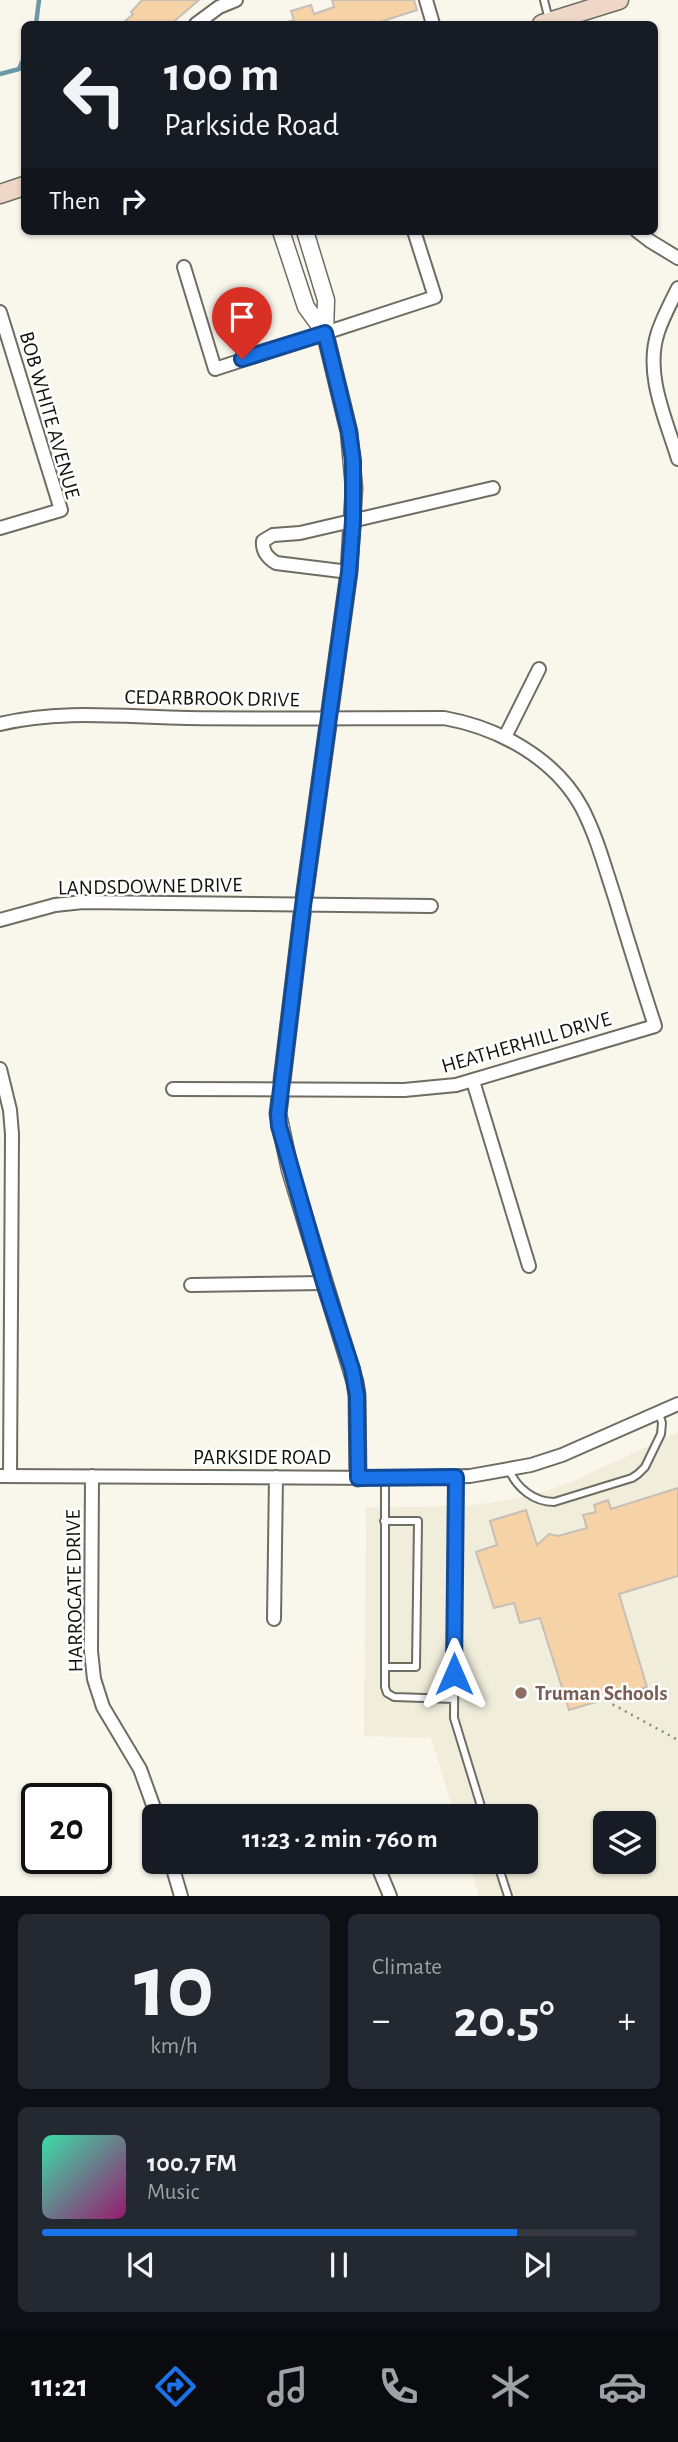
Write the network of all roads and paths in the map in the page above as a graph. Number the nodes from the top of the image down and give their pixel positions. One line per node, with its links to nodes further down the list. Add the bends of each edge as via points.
1 (236, 0): 5 (street)
2 (426, 0): 6 (street)
3 (544, 0): 7 (lane)
4 (619, 0): 8 (main road)
5 (200, 21)
6 (432, 21)
7 (547, 21)
8 (556, 21)
9 (21, 187): 10 (main road)
10 (0, 194)
11 (282, 235): 19 (street, via 306,307)
12 (305, 235): 19 (street, via 326,300)
13 (415, 235): 19 (street, via 435,297)
14 (644, 235): 15 (street)
15 (678, 258)
16 (184, 267): 19 (street, via 215,369)
17 (678, 288): 20 (street, via 657,333 653,359 655,383)
18 (0, 312): 23 (street, BOB WHITE AVENUE, via 61,510)
19 (325, 333): 22 (street, via 349,432)
20 (678, 459)
21 (493, 488): 22 (street)
22 (353, 521): 24 (street); 24 (street, via 273,536 262,546 276,563)
23 (0, 528)
24 (349, 572): 26 (street)
25 (539, 670): 28 (street)
26 (329, 718): 27 (street, CEDARBROOK DRIVE, via 69,715); 28 (street, CEDARBROOK DRIVE, via 444,718); 29 (street)
27 (0, 724)
28 (505, 737): 32 (street, CEDARBROOK DRIVE, via 561,778 581,806)
29 (303, 906): 30 (street, LANDSDOWNE DRIVE); 31 (street, LANDSDOWNE DRIVE, via 83,902); 36 (street)
30 (431, 906)
31 (0, 920)
32 (655, 1026): 34 (street, HEATHERHILL DRIVE)
33 (0, 1069): 37 (street, via 10,1110)
34 (473, 1081): 36 (street, HEATHERHILL DRIVE, via 426,1089); 38 (street)
35 (173, 1089): 36 (street, HEATHERHILL DRIVE)
36 (281, 1089): 39 (street, via 279,1126)
37 (6, 1163): 44 (street)
38 (529, 1266)
39 (324, 1283): 40 (street); 48 (street, via 357,1395)
40 (191, 1284)
41 (678, 1404): 42 (street, PARKSIDE ROAD)
42 (659, 1413): 43 (street, PARKSIDE ROAD, via 562,1455); 43 (lane, via 661,1434 645,1467 632,1478 548,1502 522,1489)
43 (509, 1470): 47 (street, PARKSIDE ROAD)
44 (5, 1476): 45 (street, PARKSIDE ROAD)
45 (92, 1476): 46 (street, PARKSIDE ROAD); 56 (street, HARROGATE DRIVE, via 94,1679 103,1707 139,1769)
46 (276, 1477): 48 (street, PARKSIDE ROAD); 51 (street)
47 (456, 1477): 49 (street, PARKSIDE ROAD); 54 (lane)
48 (358, 1478): 49 (street, PARKSIDE ROAD)
49 (385, 1478): 50 (lane)
50 (384, 1521): 52 (lane); 52 (lane, via 418,1521 416,1667)
51 (274, 1619)
52 (385, 1667): 54 (lane, via 385,1687 394,1697)
53 (610, 1698): 55 (path, via 612,1704)
54 (454, 1699): 57 (lane, via 455,1722)
55 (678, 1740)
56 (152, 1804)
57 (480, 1804)
58 (175, 1874): 61 (street)
59 (381, 1874): 62 (street)
60 (501, 1874): 63 (lane)
61 (181, 1896)
62 (390, 1896)
63 (508, 1896)

